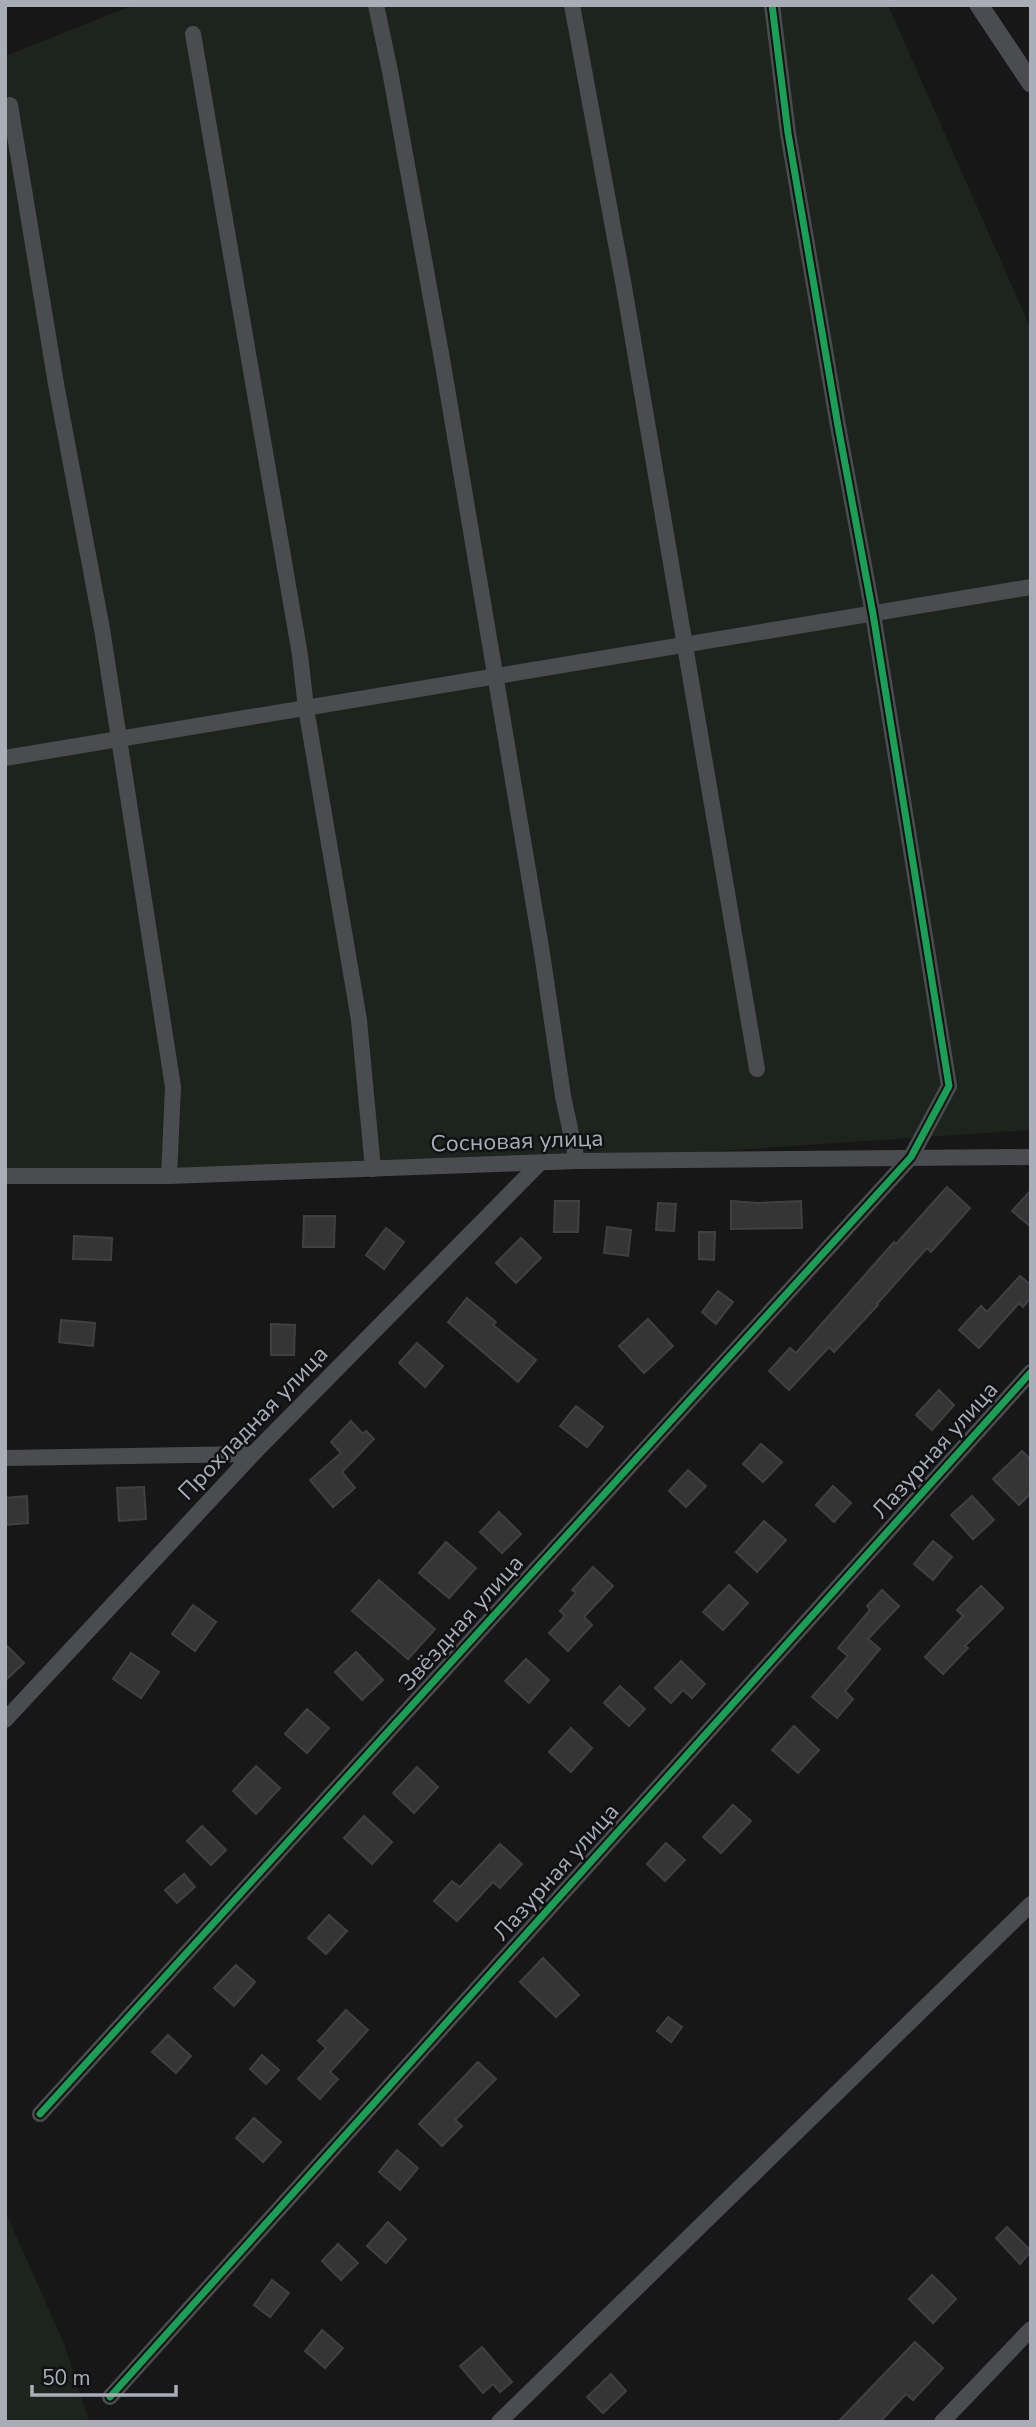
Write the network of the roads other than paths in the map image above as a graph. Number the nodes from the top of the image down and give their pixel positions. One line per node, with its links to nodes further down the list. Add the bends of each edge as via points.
1 (376, 5): 11 (street, via 442,359)
2 (572, 5): 10 (street)
3 (772, 5): 9 (street, Звёздная улица, via 788,134)
4 (979, 5): 6 (street)
5 (193, 34): 12 (street)
6 (1031, 83)
7 (10, 105): 13 (street, via 102,629)
8 (1031, 587): 9 (street)
9 (873, 614): 10 (street); 16 (street, Звёздная улица, via 949,1086)
10 (685, 645): 11 (street); 15 (street)
11 (494, 677): 12 (street); 18 (street)
12 (306, 708): 13 (street); 20 (street, via 359,1020)
13 (117, 739): 14 (street); 22 (street, via 173,1087)
14 (5, 758)
15 (757, 1069)
16 (911, 1157): 17 (street, Сосновая улица); 18 (street, Сосновая улица); 28 (street, Звёздная улица)
17 (1031, 1157)
18 (577, 1161): 19 (street, Сосновая улица)
19 (540, 1163): 20 (street, Сосновая улица); 24 (street, Прохладная улица)
20 (373, 1169): 22 (street, Сосновая улица)
21 (5, 1176): 22 (street, Сосновая улица)
22 (169, 1176)
23 (1031, 1372): 30 (street, Лазурная улица)
24 (253, 1454): 25 (street); 26 (street, Прохладная улица)
25 (5, 1458)
26 (5, 1720)
27 (1031, 1903): 31 (street)
28 (40, 2114)
29 (1031, 2329): 32 (street)
30 (110, 2397)
31 (499, 2422)
32 (943, 2422)

